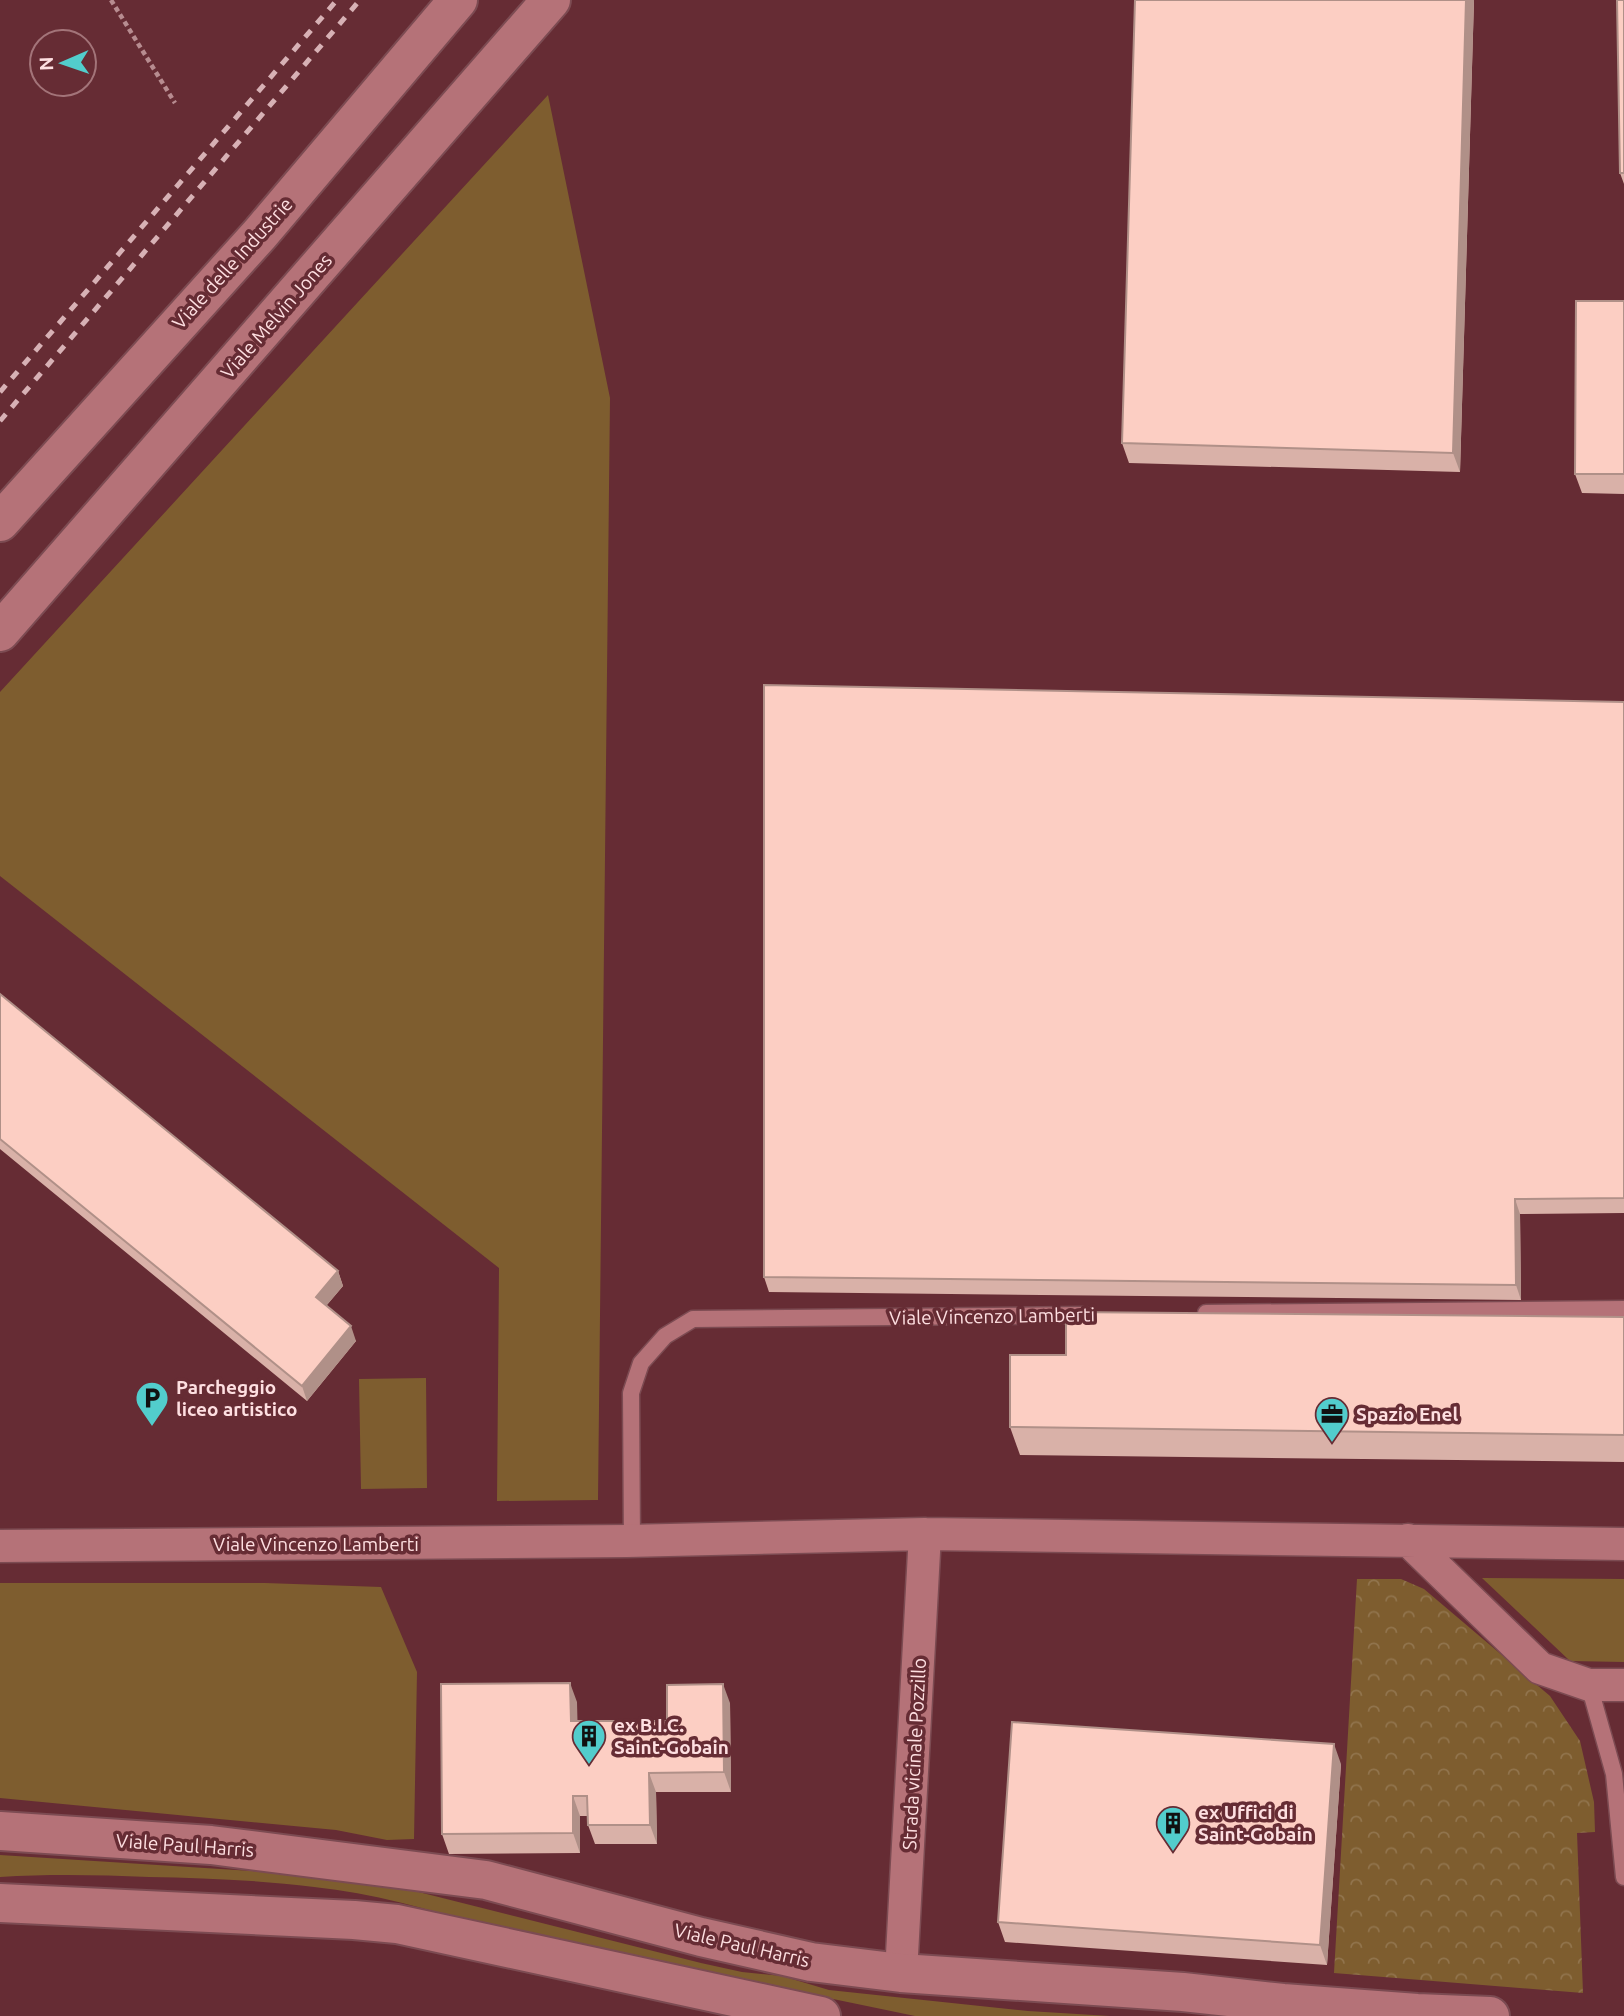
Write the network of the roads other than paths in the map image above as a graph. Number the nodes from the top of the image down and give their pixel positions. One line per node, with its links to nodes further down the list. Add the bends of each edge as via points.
1 (458, 0): 3 (street, Viale delle Industrie, via 260,234)
2 (551, 0): 4 (street, Viale Melvin Jones)
3 (0, 522)
4 (0, 632)
5 (1624, 1309): 6 (lane)
6 (1193, 1314)
7 (1096, 1315): 10 (lane, Viale Vincenzo Lamberti, via 693,1319 665,1336 641,1363 631,1393)
8 (925, 1534): 9 (street, Viale Vincenzo Lamberti); 10 (street, Viale Vincenzo Lamberti); 19 (street, Strada vicinale Pozzillo)
9 (1408, 1540): 11 (street, Viale Vincenzo Lamberti); 13 (street, via 1539,1668)
10 (632, 1541): 12 (street, Viale Vincenzo Lamberti)
11 (1624, 1544)
12 (0, 1546)
13 (1590, 1685): 14 (street); 15 (lane, via 1614,1774)
14 (1624, 1685)
15 (1622, 1830): 17 (lane)
16 (0, 1831): 19 (street, Viale Paul Harris, via 211,1845 485,1880 811,1962)
17 (1624, 1877)
18 (0, 1903): 20 (street, via 397,1924)
19 (901, 1973): 21 (street, Viale Paul Harris)
20 (821, 2016)
21 (1490, 2016)

